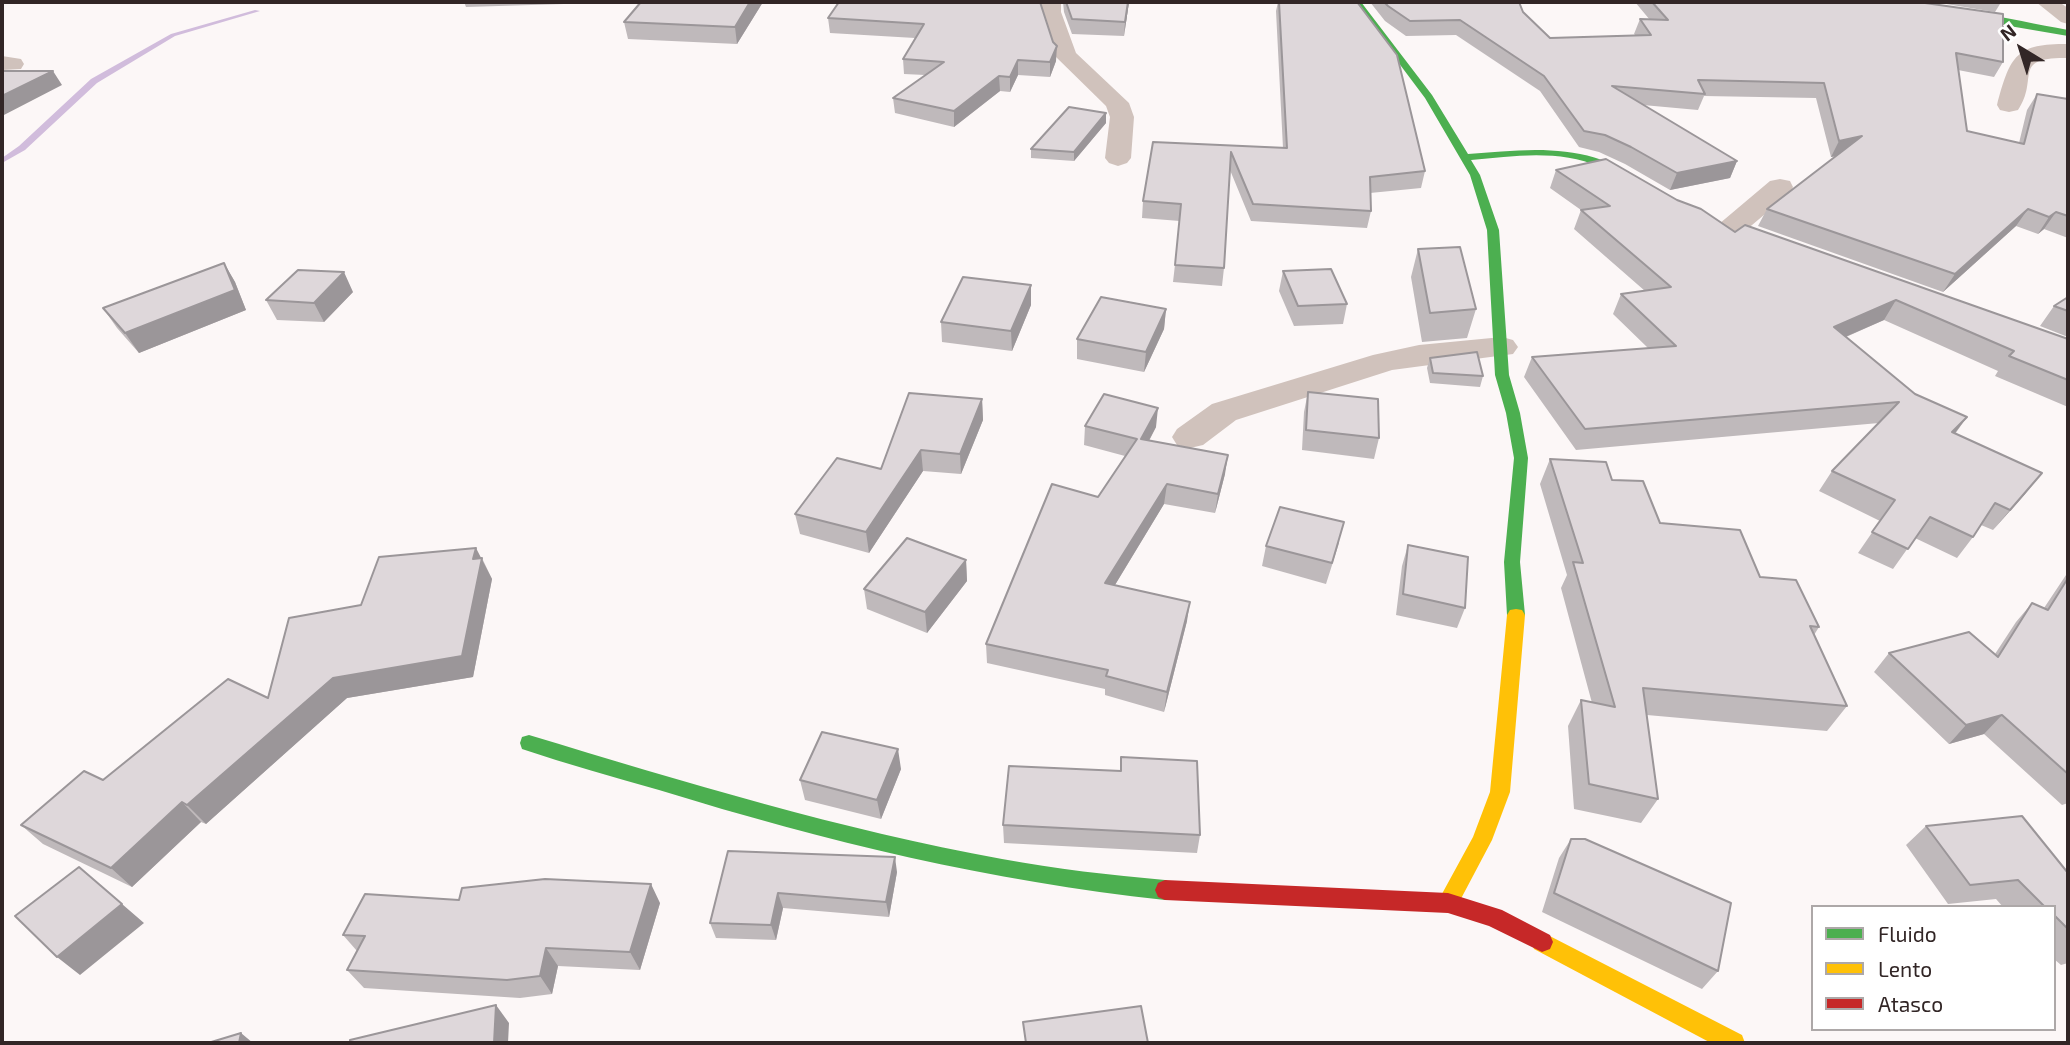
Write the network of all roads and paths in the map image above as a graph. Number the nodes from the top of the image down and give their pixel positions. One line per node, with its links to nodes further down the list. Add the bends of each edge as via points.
1 (1051, 2): 9 (street, via 1066,56 1121,110)
2 (1357, 2): 10 (street, via 1422,88)
3 (1873, 2): 6 (street)
4 (2046, 2): 5 (street)
5 (2068, 18)
6 (2068, 33)
7 (2068, 51): 8 (street, via 2038,51 2026,56)
8 (2008, 105)
9 (1118, 158)
10 (1465, 158): 12 (street, via 1572,154 1606,166); 14 (street, via 1493,230)
11 (1780, 187): 13 (street)
12 (1658, 200)
13 (1727, 229)
14 (1502, 347): 15 (street, via 1385,362 1224,412); 17 (street, via 1502,375 1521,458 1511,562 1517,607 1500,792 1482,840)
15 (1190, 438)
16 (529, 743): 17 (street, via 872,844 1031,875 1142,888)
17 (1448, 903): 18 (street, via 1494,917)
18 (1734, 1043)

